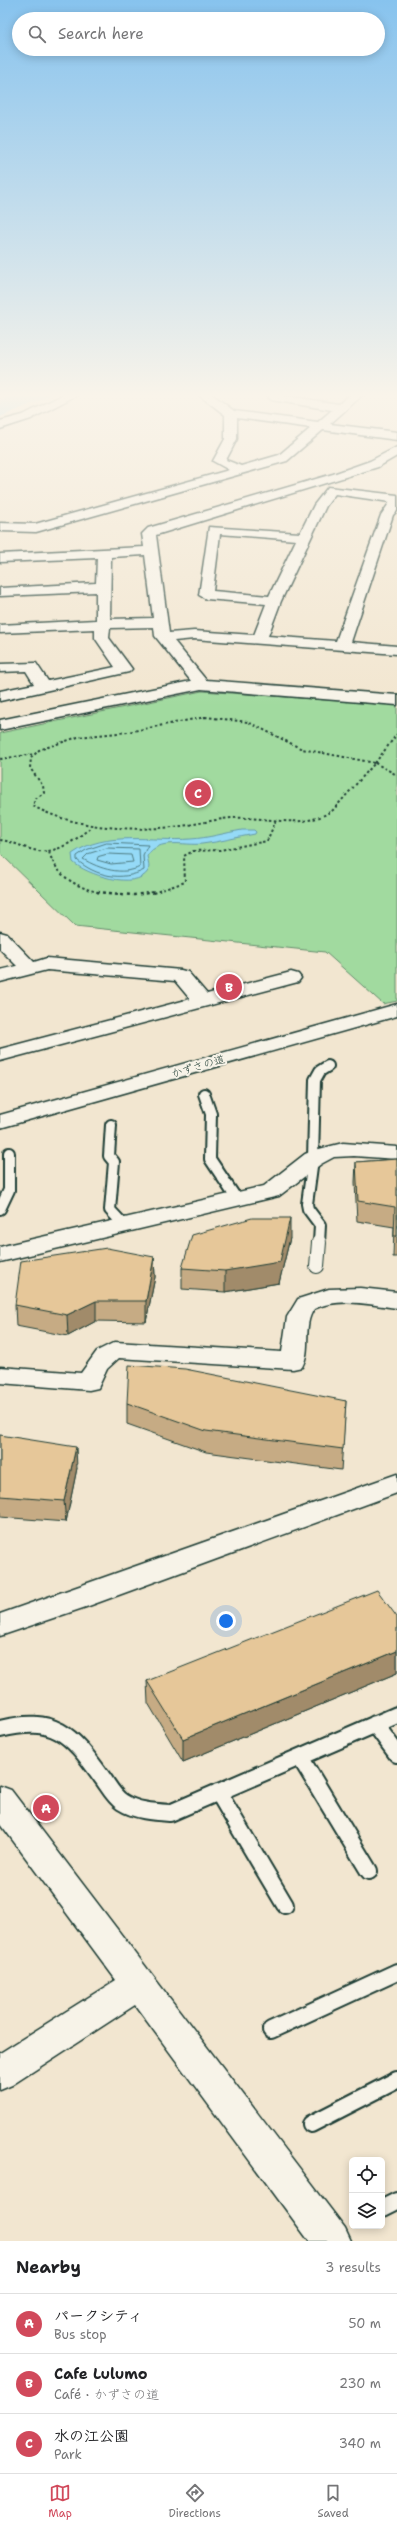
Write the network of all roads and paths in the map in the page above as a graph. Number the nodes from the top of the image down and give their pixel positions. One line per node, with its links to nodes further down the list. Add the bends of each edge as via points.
1 (147, 497): 6 (street, via 36,528)
2 (270, 497): 8 (street, via 153,531 149,534)
3 (327, 497): 7 (street)
4 (371, 497): 5 (street)
5 (397, 501): 19 (street, via 387,515)
6 (0, 527)
7 (304, 537): 13 (street); 13 (street, via 214,530 206,595)
8 (151, 551): 9 (street); 14 (street)
9 (104, 554): 10 (street); 11 (street)
10 (0, 558)
11 (103, 588): 12 (street); 15 (street)
12 (0, 592)
13 (274, 601): 18 (street)
14 (160, 622): 15 (street); 17 (street)
15 (103, 624): 16 (street); 23 (street, via 102,638 124,669)
16 (0, 629)
17 (164, 638): 18 (street, via 194,635); 22 (street)
18 (259, 640): 19 (street)
19 (342, 646): 20 (street)
20 (397, 650)
21 (0, 668): 23 (street, via 31,666)
22 (201, 684): 25 (street); 26 (street)
23 (44, 687): 24 (street)
24 (0, 696)
25 (397, 700)
26 (0, 726)
27 (397, 734): 30 (path)
28 (36, 753): 29 (path); 30 (path, via 78,737 128,732 205,718 248,722 302,749); 33 (path, via 31,758 30,768 43,786 44,793 35,799 33,806 66,822)
29 (0, 758)
30 (376, 763): 31 (path); 32 (path, via 339,807 324,816 304,820)
31 (397, 775)
32 (276, 820): 33 (path, via 242,818 216,819 174,827); 35 (path, via 267,841 220,850 193,851 184,856 185,882 146,894 94,891 73,884 61,875 50,859)
33 (90, 827): 35 (path, via 74,843)
34 (0, 840): 35 (path, via 11,840 32,850)
35 (49, 852)
36 (0, 938): 37 (street)
37 (30, 969): 38 (street); 40 (street, via 47,964 181,976)
38 (0, 976)
39 (291, 978): 40 (street)
40 (203, 1001): 42 (street)
41 (397, 1010): 45 (street, かずさの道)
42 (0, 1055)
43 (328, 1066): 49 (lane, via 320,1071 315,1080)
44 (204, 1094): 50 (lane, via 211,1114 210,1158)
45 (0, 1122)
46 (111, 1125): 52 (lane, via 109,1156 114,1162 110,1210)
47 (9, 1153): 51 (lane, via 12,1176 5,1203)
48 (397, 1153): 49 (street, via 340,1150 327,1152)
49 (313, 1159): 50 (street, via 283,1186); 54 (lane, via 307,1204 320,1226)
50 (236, 1198): 52 (street)
51 (0, 1209)
52 (125, 1226): 53 (street)
53 (0, 1255)
54 (317, 1266)
55 (397, 1300): 56 (street, via 333,1295 309,1302 300,1310 294,1361 116,1350 104,1356 94,1368 89,1382)
56 (0, 1375)
57 (397, 1484): 58 (street)
58 (0, 1625)
59 (397, 1715): 60 (lane)
60 (375, 1724): 62 (lane); 63 (lane)
61 (0, 1729): 64 (lane, via 25,1723 55,1726 76,1741 119,1800 148,1812 170,1813)
62 (397, 1754)
63 (300, 1757): 64 (lane); 66 (lane)
64 (218, 1792): 67 (lane)
65 (0, 1799): 69 (street)
66 (369, 1871)
67 (285, 1905)
68 (397, 1972): 70 (lane)
69 (139, 1984): 71 (street); 74 (street)
70 (271, 2030)
71 (0, 2073)
72 (397, 2080): 73 (lane)
73 (311, 2124)
74 (332, 2241)

